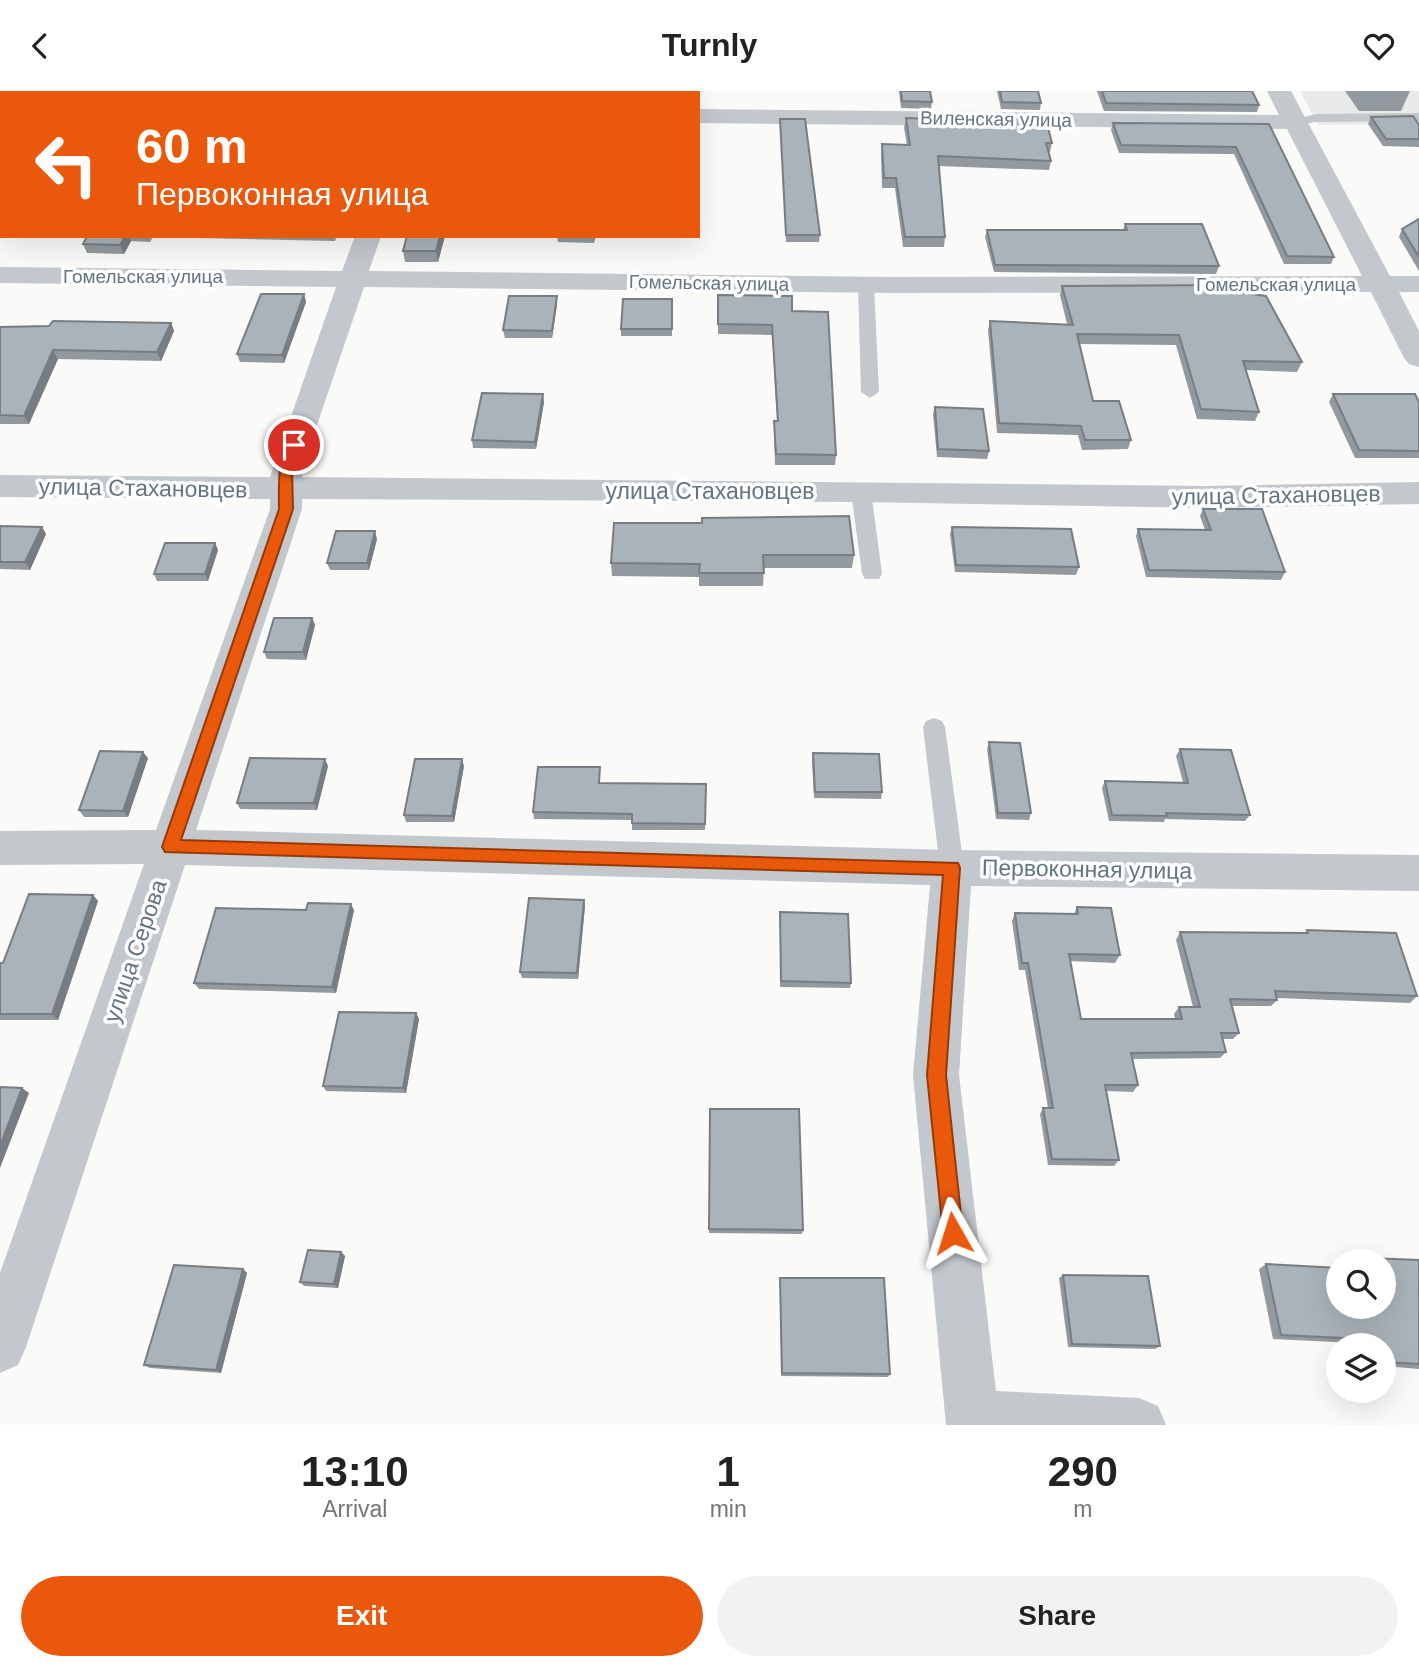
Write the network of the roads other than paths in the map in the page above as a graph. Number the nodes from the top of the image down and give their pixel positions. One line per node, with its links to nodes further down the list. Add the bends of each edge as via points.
1 (1279, 91): 4 (street)
2 (700, 116): 4 (street, Виленская улица)
3 (1419, 117): 4 (lane)
4 (1295, 122): 8 (street)
5 (367, 238): 7 (street, улица Серова)
6 (0, 275): 7 (street, Гомельская улица)
7 (354, 278): 10 (street, Гомельская улица); 14 (street, улица Серова, via 286,469)
8 (1378, 284): 9 (street, Гомельская улица); 10 (street, Гомельская улица); 11 (street)
9 (1419, 284)
10 (866, 285): 12 (lane)
11 (1419, 358)
12 (870, 392)
13 (0, 487): 14 (street, улица Стахановцев)
14 (286, 489): 15 (street, улица Стахановцев); 19 (street, улица Серова, via 286,509)
15 (861, 491): 16 (street, улица Стахановцев, via 1207,497); 17 (lane)
16 (1419, 493)
17 (872, 574)
18 (934, 727): 21 (lane)
19 (171, 847): 20 (street, Первоконная улица); 21 (street, Первоконная улица); 23 (street, улица Серова)
20 (0, 848)
21 (952, 868): 22 (street, Первоконная улица); 24 (street, via 936,1075)
22 (1419, 873)
23 (0, 1347)
24 (972, 1420): 25 (street)
25 (1139, 1425)

